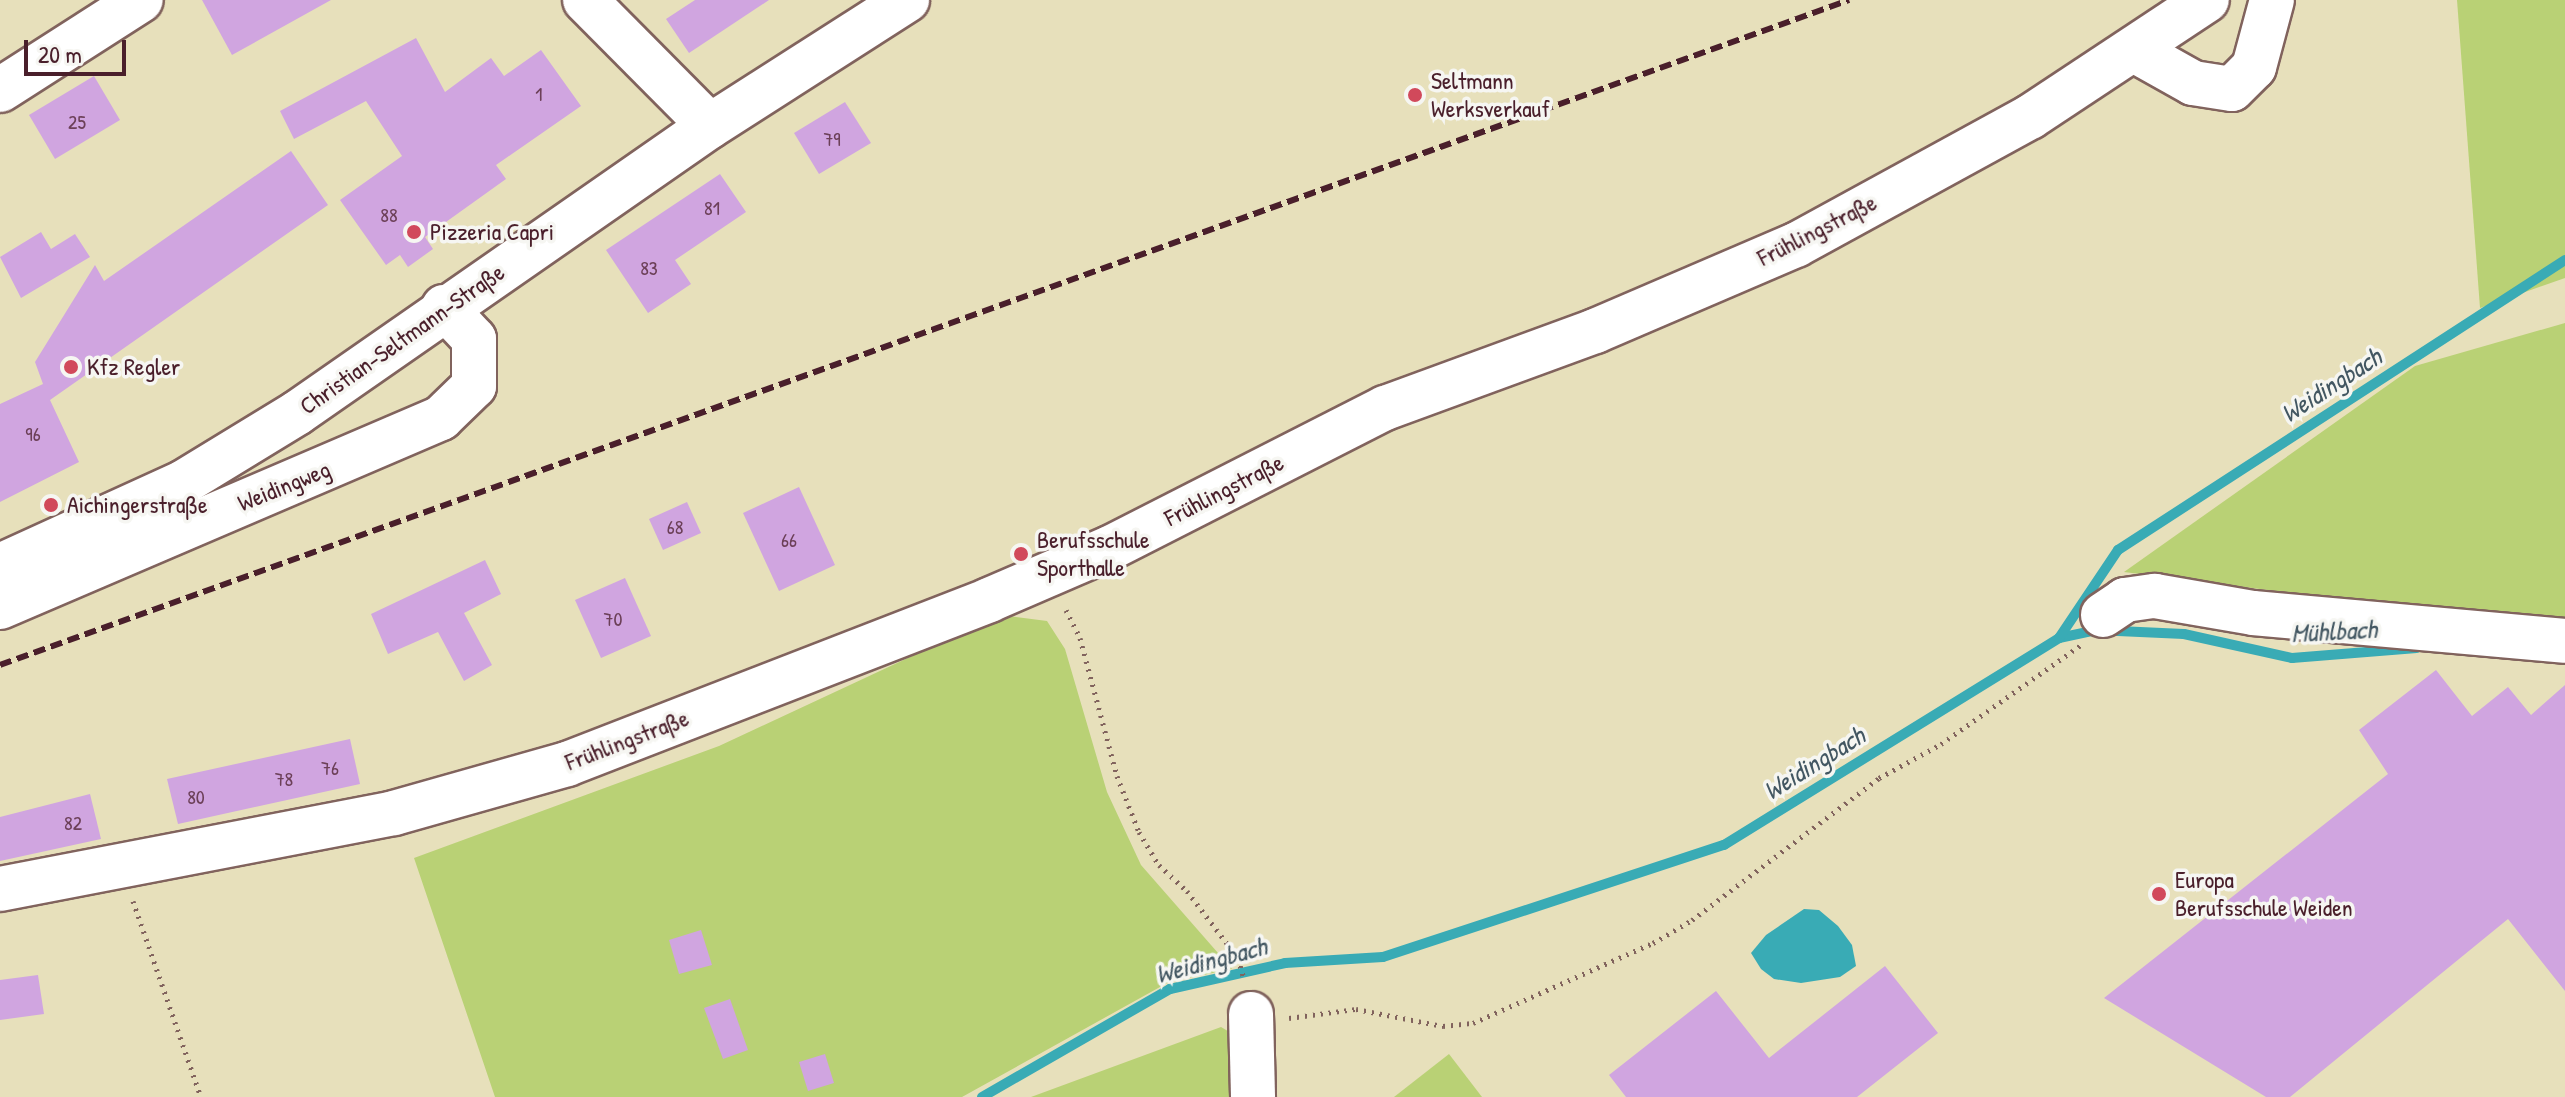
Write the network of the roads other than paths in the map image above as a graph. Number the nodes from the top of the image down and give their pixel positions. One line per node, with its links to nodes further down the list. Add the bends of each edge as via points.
1 (141, 0): 7 (street)
2 (585, 0): 8 (street)
3 (907, 0): 8 (street, Christian-Seltmann-Straße)
4 (2207, 0): 6 (street, Frühlingstraße)
5 (2272, 0): 6 (street, via 2254,67 2232,89 2193,83)
6 (2136, 51): 14 (street, Frühlingstraße, via 2030,117 1796,245 1595,331 1385,408 1110,548 1042,577 567,764 394,813)
7 (0, 90)
8 (710, 126): 9 (street, Christian-Seltmann-Straße)
9 (444, 307): 10 (street, Christian-Seltmann-Straße, via 297,413 184,482); 11 (street, Weidingweg, via 474,339 474,386 441,418)
10 (0, 566)
11 (0, 607)
12 (2092, 630): 13 (street, via 2125,600 2155,596 2253,613)
13 (2565, 641)
14 (0, 889)
15 (1251, 1014): 16 (street)
16 (1253, 1097)

